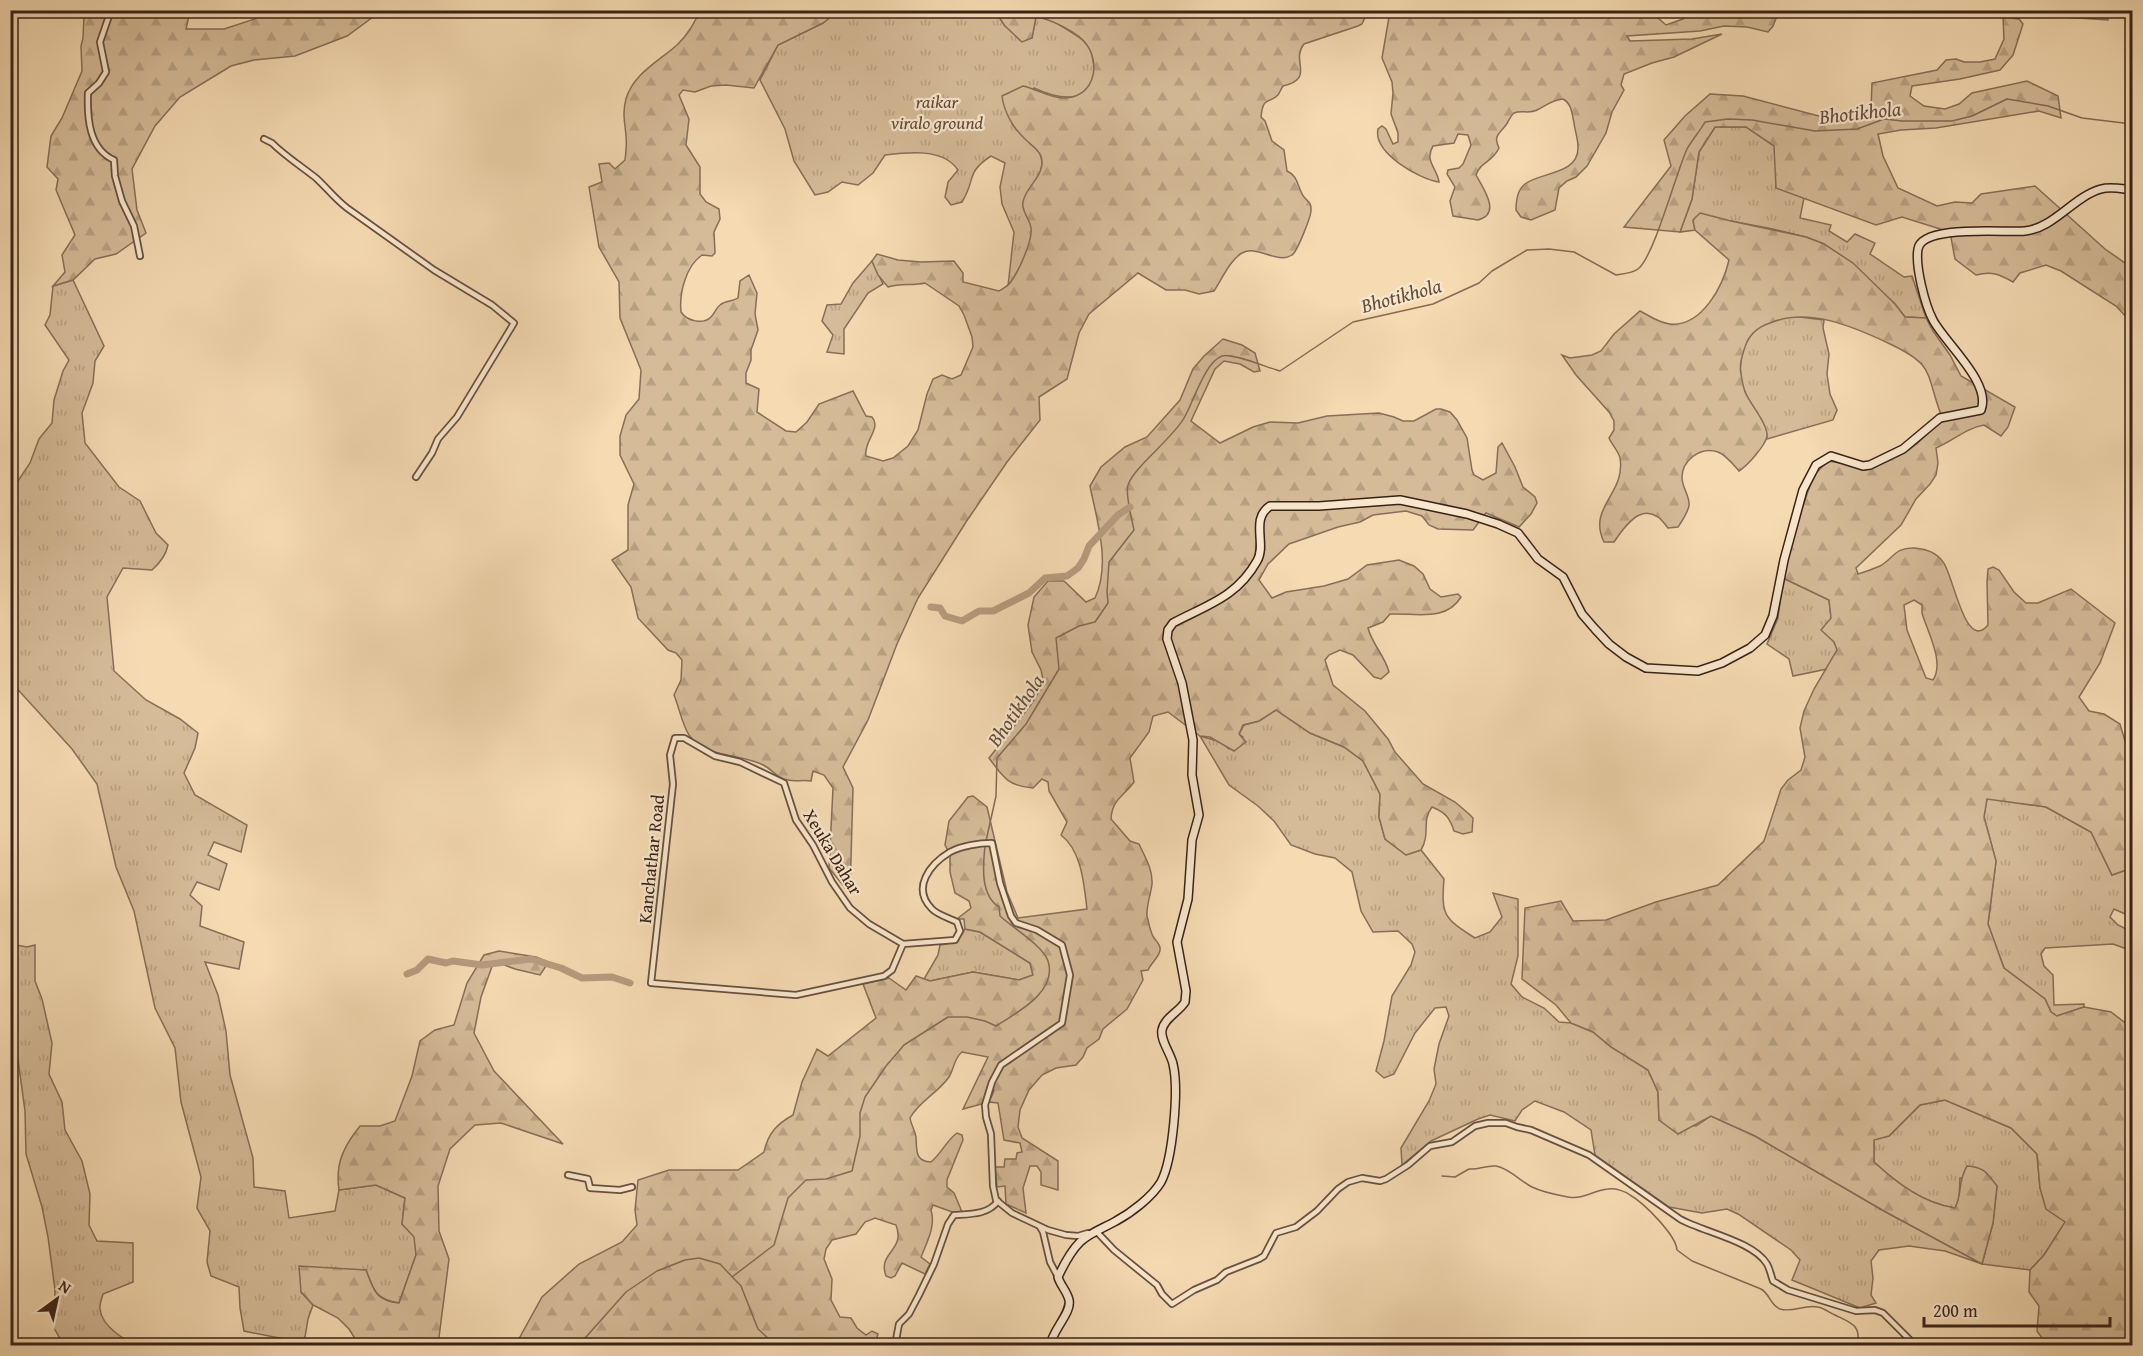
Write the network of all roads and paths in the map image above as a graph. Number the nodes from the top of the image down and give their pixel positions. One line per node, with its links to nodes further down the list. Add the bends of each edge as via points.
1 (111, 10): 4 (street, via 100,42 106,72 88,93 87,110 90,133 103,155 114,160 115,176 134,226)
2 (264, 139): 5 (street, via 317,179 347,208 514,323)
3 (2133, 190): 12 (main road, via 2102,189 2090,193 2037,228 2026,231 1932,235 1920,243 1919,266 1933,320 1978,384 1983,398 1981,410 1940,418 1903,449 1870,465 1831,456 1816,465 1803,489 1765,635 1750,648 1708,668 1660,670 1646,668 1626,657 1582,614 1563,577 1538,559 1518,533 1498,524 1400,500 1269,506 1263,510 1259,559 1249,575 1227,596 1173,623 1168,630 1193,740 1192,775 1199,815 1178,942 1185,1002 1162,1029 1176,1075 1170,1150 1161,1182 1151,1194)
4 (140, 256)
5 (416, 477)
6 (784, 783): 7 (street, Xeuka Dahar, via 796,820 850,908); 7 (street, Kanchathar Road, via 740,762 715,756 684,738 675,738 670,755 673,784 651,983 802,994 884,976 892,970)
7 (903, 944): 10 (street, via 955,940 960,931 957,922 931,908 921,885 929,868 952,851 992,843 1011,916 1016,923 1062,945 1070,975 1062,1023 1001,1065 988,1093 986,1117)
8 (568, 1175): 9 (street, via 588,1179 590,1188)
9 (632, 1187)
10 (998, 1201): 11 (street, via 1012,1213); 14 (street, via 992,1208 971,1215 954,1215 909,1314 899,1324)
11 (1038, 1224): 12 (street, via 1066,1235); 13 (street)
12 (1096, 1231): 13 (main road, via 1072,1252); 16 (street, via 1157,1285 1172,1305 1226,1272 1264,1256 1276,1233 1296,1227 1348,1182 1386,1179 1430,1146 1452,1142 1475,1126 1506,1123 1538,1132 1588,1155 1680,1219 1753,1251 1768,1265 1773,1281 1788,1290 1856,1311 1882,1313)
13 (1058, 1277): 15 (main road, via 1070,1302)
14 (896, 1340)
15 (1050, 1346)
16 (1916, 1346)

